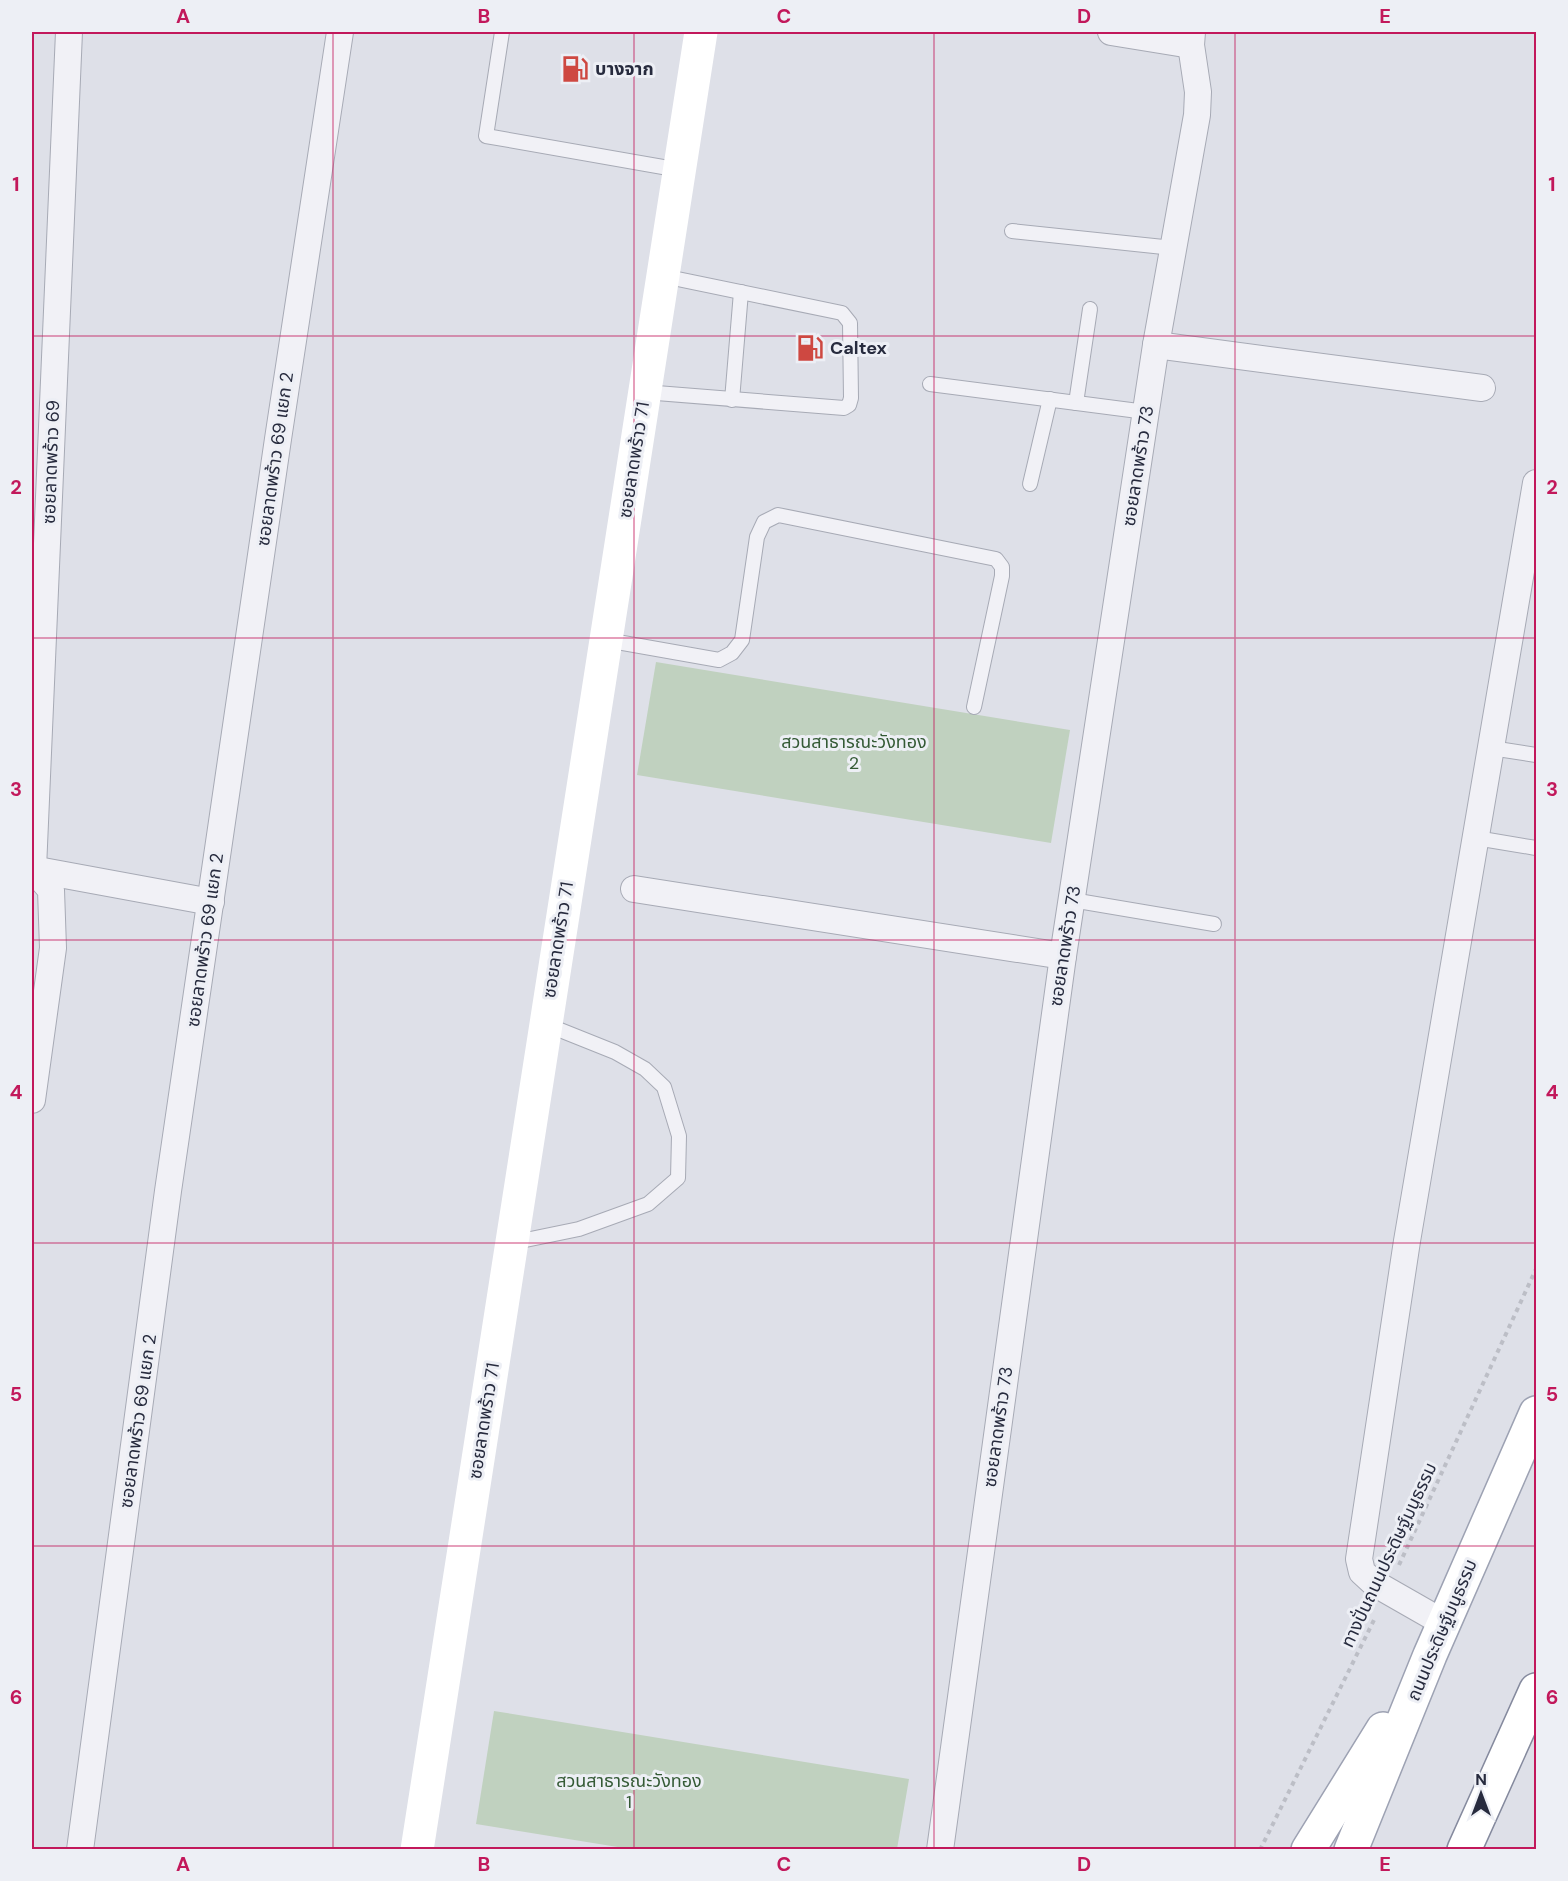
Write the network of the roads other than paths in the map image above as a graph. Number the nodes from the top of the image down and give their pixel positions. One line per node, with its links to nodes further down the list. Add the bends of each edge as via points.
1 (69, 32): 29 (street, ซอยลาดพร้าว 69)
2 (340, 32): 32 (street, ซอยลาดพร้าว 69 แยก 2)
3 (502, 32): 7 (lane, via 486,136)
4 (701, 32): 7 (main road, ซอยลาดพร้าว 71)
5 (1111, 32): 6 (street, ซอยลาดพร้าว 73)
6 (1192, 38): 9 (street, ซอยลาดพร้าว 73, via 1197,115)
7 (680, 170): 10 (main road, ซอยลาดพร้าว 71)
8 (1012, 231): 9 (lane)
9 (1173, 248): 13 (street, ซอยลาดพร้าว 73)
10 (663, 276): 11 (lane); 16 (main road, ซอยลาดพร้าว 71)
11 (741, 292): 18 (lane); 18 (lane, via 845,315 850,323 851,398 844,408)
12 (1090, 309): 19 (lane)
13 (1156, 345): 15 (street); 20 (street, ซอยลาดพร้าว 73)
14 (930, 384): 17 (lane)
15 (1482, 388)
16 (645, 392): 18 (lane); 23 (main road, ซอยลาดพร้าว 71)
17 (1050, 399): 19 (lane); 22 (lane)
18 (732, 400)
19 (1076, 403): 20 (lane)
20 (1146, 412): 31 (street, ซอยลาดพร้าว 73)
21 (1536, 483): 25 (street)
22 (1030, 484)
23 (606, 640): 24 (lane, via 719,660 732,653 742,640 757,537 764,522 778,516 996,559 1002,576); 35 (main road, ซอยลาดพร้าว 71)
24 (974, 707)
25 (1491, 748): 26 (lane); 27 (street)
26 (1536, 755)
27 (1476, 838): 28 (lane); 39 (street, via 1407,1241 1359,1559 1362,1572 1374,1583)
28 (1536, 848)
29 (32, 869): 32 (street); 36 (street, via 51,890 53,948)
30 (634, 889): 34 (street)
31 (1072, 900): 33 (lane); 34 (street, ซอยลาดพร้าว 73)
32 (211, 902): 42 (street, ซอยลาดพร้าว 69 แยก 2)
33 (1214, 924)
34 (1063, 956): 44 (street, ซอยลาดพร้าว 73)
35 (545, 1024): 37 (main road, ซอยลาดพร้าว 71); 37 (lane, via 615,1052 645,1069 664,1087 679,1136 678,1178 648,1204 579,1229)
36 (32, 1100)
37 (511, 1243): 43 (main road, ซอยลาดพร้าว 71)
38 (1536, 1413): 39 (main road, ถนนประดิษฐ์มนูธรรม)
39 (1444, 1623): 40 (main road, ถนนประดิษฐ์มนูธรรม)
40 (1430, 1655): 45 (main road); 46 (main road, ถนนประดิษฐ์มนูธรรม)
41 (1536, 1690): 47 (main road)
42 (80, 1850)
43 (417, 1850)
44 (940, 1850)
45 (1308, 1850)
46 (1351, 1850)
47 (1464, 1850)

